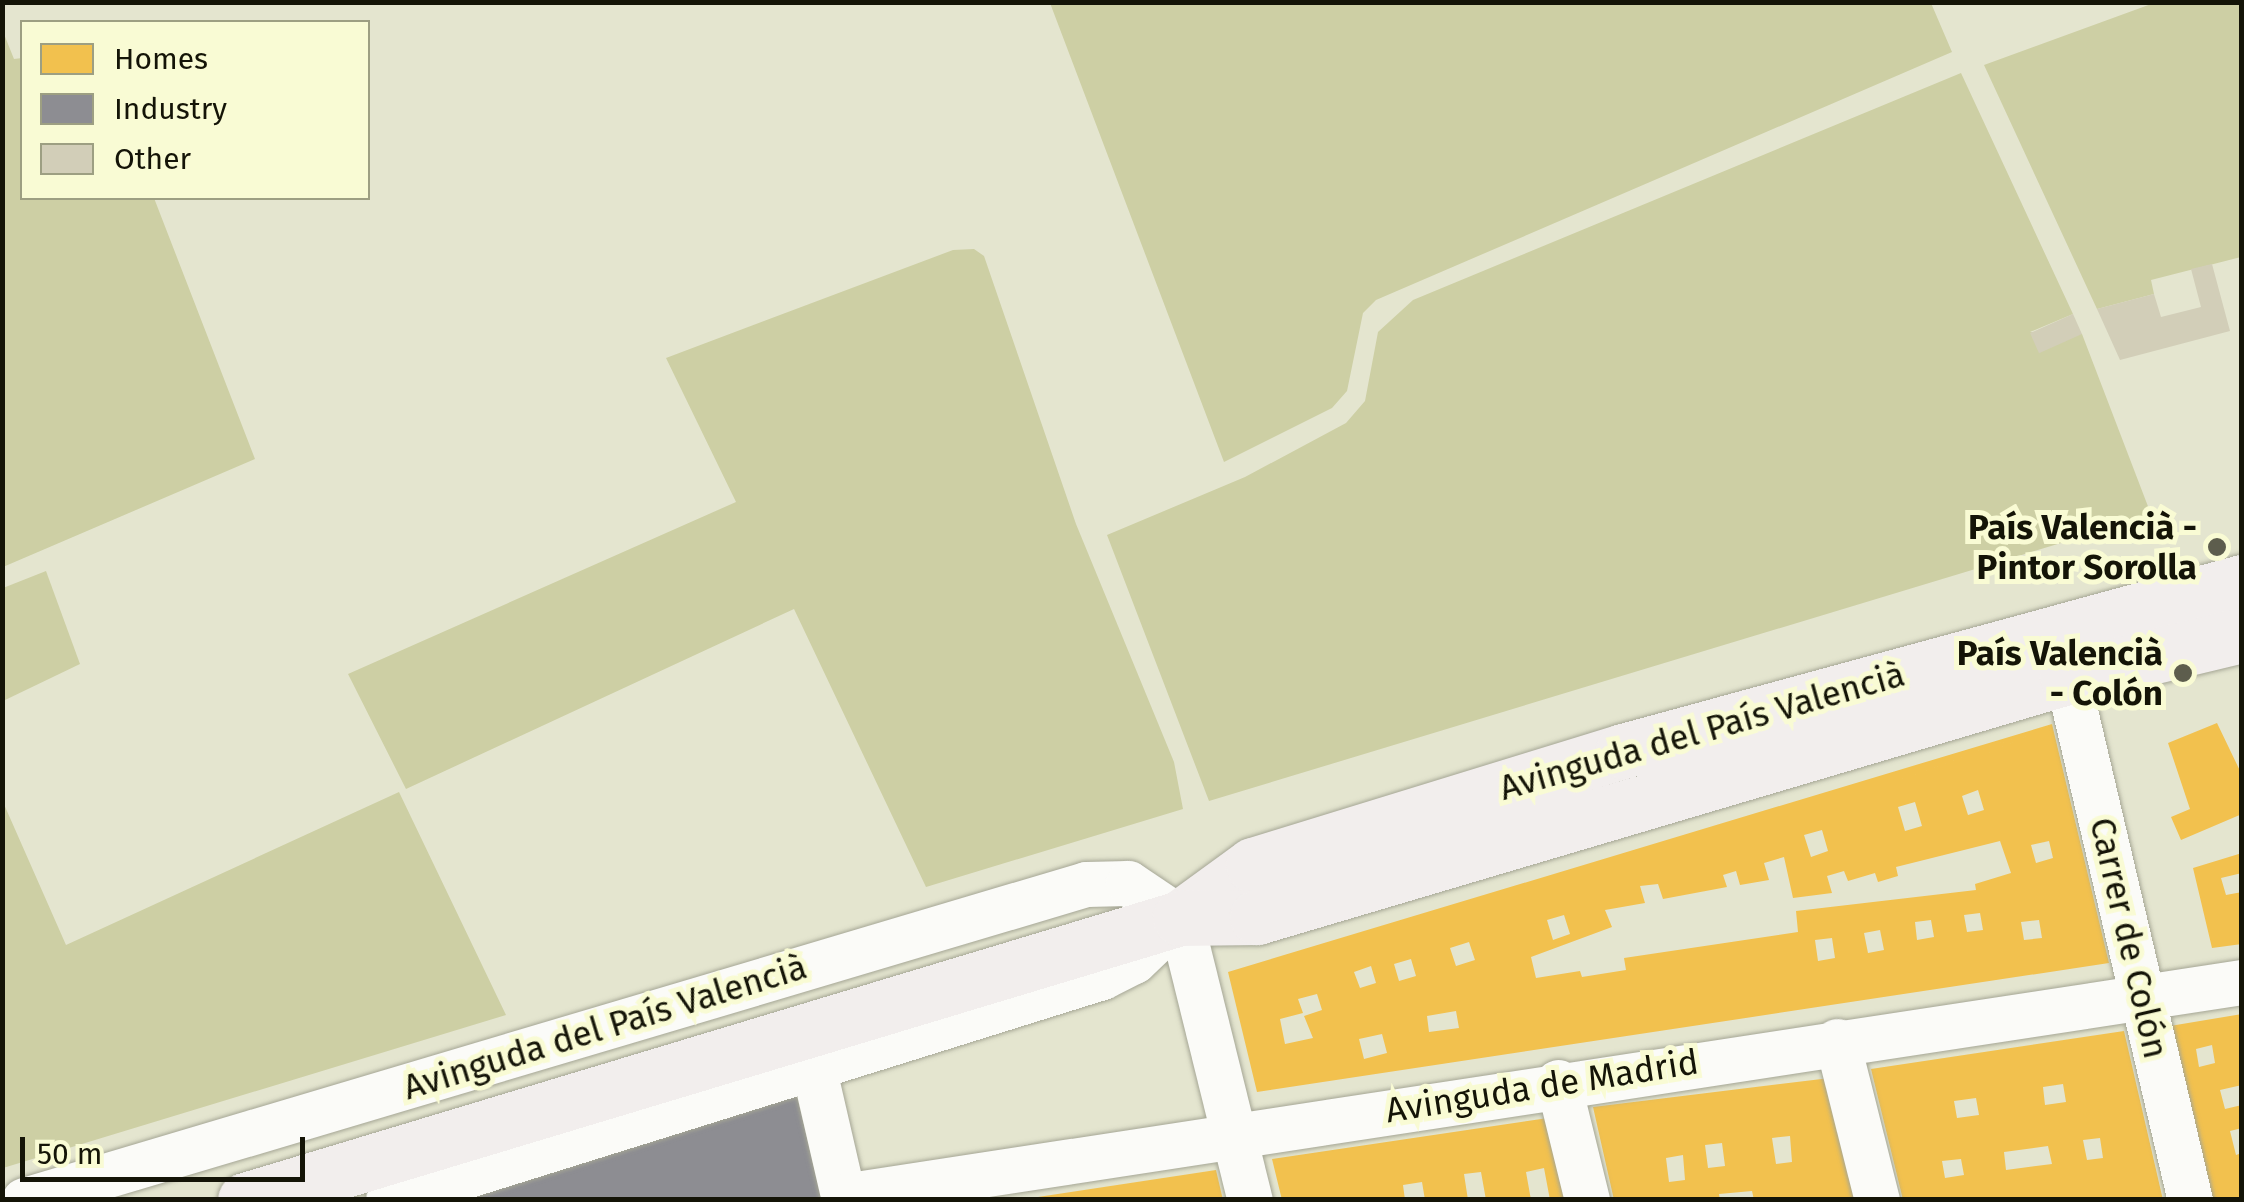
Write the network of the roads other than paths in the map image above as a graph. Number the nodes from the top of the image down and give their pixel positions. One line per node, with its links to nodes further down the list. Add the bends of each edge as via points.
1 (2242, 582): 2 (street, Avinguda del País Valencià)
2 (2092, 619): 4 (street, via 2068,648); 5 (street, Avinguda del País Valencià, via 1253,865)
3 (2242, 635): 4 (street, Avinguda del País Valencià)
4 (2067, 677): 5 (street, Avinguda del País Valencià, via 1257,917); 7 (street, Carrer de Colón)
5 (1180, 918): 9 (street, Avinguda del País Valencià, via 1134,961 1102,978); 11 (street); 13 (street, Avinguda del País Valencià, via 1128,883 1086,884); 14 (street)
6 (2242, 982): 7 (street, Avinguda de Madrid)
7 (2142, 996): 8 (street, Avinguda de Madrid); 19 (street, Carrer de Colón)
8 (1838, 1041): 10 (street, Avinguda de Madrid); 18 (street)
9 (814, 1070): 12 (street); 15 (street, Avinguda del País Valencià)
10 (1558, 1082): 11 (street, Avinguda de Madrid); 17 (street)
11 (1234, 1133): 12 (street, Avinguda de Madrid); 16 (street)
12 (844, 1198)
13 (24, 1200)
14 (245, 1200)
15 (388, 1200)
16 (1250, 1200)
17 (1587, 1200)
18 (1877, 1200)
19 (2190, 1200)

